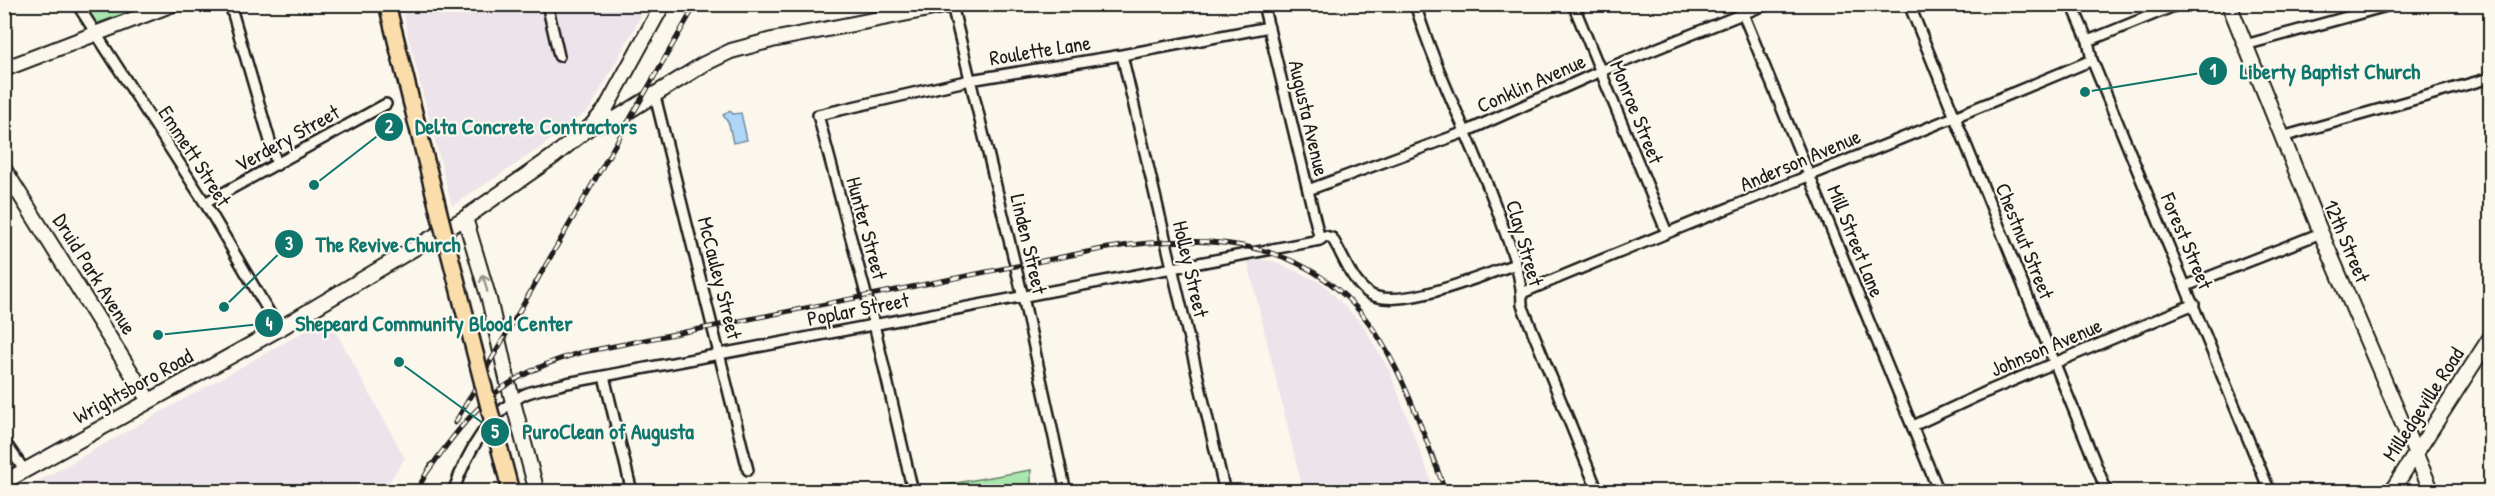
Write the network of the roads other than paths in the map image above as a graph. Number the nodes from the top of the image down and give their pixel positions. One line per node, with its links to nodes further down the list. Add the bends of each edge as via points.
1 (77, 4): 19 (street, Emmett Street)
2 (172, 4): 19 (street)
3 (230, 4): 36 (street)
4 (387, 4): 66 (main road, bridge)
5 (547, 4): 23 (street)
6 (663, 4): 33 (street, via 605,110)
7 (1263, 4): 18 (street, Augusta Avenue)
8 (1415, 4): 34 (street, Clay Street)
9 (1573, 4): 26 (street, Monroe Street)
10 (1767, 4): 17 (street, Conklin Avenue)
11 (1910, 4): 32 (street, Chestnut Street)
12 (2072, 4): 20 (street, Forest Street)
13 (2179, 4): 20 (street)
14 (2229, 4): 21 (street, 12th Street)
15 (2394, 4): 21 (street)
16 (953, 5): 28 (street, Linden Street); 29 (street, Wrightsboro Road, via 752,44 704,64)
17 (1741, 9): 26 (street, Conklin Avenue); 38 (street, Mill Street Lane)
18 (1269, 27): 22 (street, Roulette Lane); 39 (street, Augusta Avenue)
19 (96, 35): 25 (street); 40 (street, Emmett Street)
20 (2088, 41): 24 (street, Forest Street)
21 (2245, 45): 35 (street, 12th Street)
22 (1122, 55): 28 (street, Roulette Lane); 46 (street, Holley Street)
23 (560, 56)
24 (2092, 60): 32 (street, Anderson Avenue); 47 (street, Forest Street)
25 (4, 69)
26 (1601, 71): 34 (street, Conklin Avenue); 42 (street, Monroe Street)
27 (2490, 78): 35 (street)
28 (970, 80): 31 (street, Roulette Lane); 49 (street, Linden Street)
29 (655, 96): 33 (street, Wrightsboro Road); 54 (street, McCauley Street)
30 (386, 104): 36 (street, Verdery Street)
31 (818, 115): 51 (street, Hunter Street)
32 (1956, 118): 38 (street, Anderson Avenue); 55 (street, Chestnut Street)
33 (588, 129): 41 (street, Wrightsboro Road)
34 (1465, 132): 39 (street, Conklin Avenue); 45 (street, Clay Street, via 1488,183)
35 (2282, 137): 43 (street, 12th Street)
36 (277, 165): 40 (street, Verdery Street)
37 (4, 169): 57 (street, Druid Park Avenue)
38 (1809, 174): 42 (street, Anderson Avenue); 59 (street, Mill Street Lane)
39 (1308, 190): 44 (street, Augusta Avenue)
40 (205, 203): 52 (street, Emmett Street)
41 (465, 218): 52 (street, Wrightsboro Road); 58 (street, one-way to 41)
42 (1667, 233): 48 (street, Anderson Avenue)
43 (2321, 233): 47 (street); 61 (street, 12th Street)
44 (1320, 240): 45 (street, via 1325,236 1332,238 1367,292 1383,298 1418,297); 46 (street, Poplar Street)
45 (1516, 264): 48 (street, Clay Street)
46 (1173, 267): 49 (street, Poplar Street); 71 (street, Holley Street)
47 (2187, 286): 50 (street, Forest Street)
48 (1522, 293): 72 (street, Clay Street, via 1522,305)
49 (1023, 297): 51 (street, Poplar Street); 70 (street, Linden Street)
50 (2194, 304): 55 (street, Johnson Avenue); 75 (street, Forest Street)
51 (874, 324): 54 (street, Poplar Street); 69 (street, Hunter Street)
52 (279, 329): 57 (street, Wrightsboro Road)
53 (2490, 339): 61 (street, Milledgeville Road)
54 (720, 355): 56 (street, Poplar Street); 62 (street, McCauley Street)
55 (2055, 364): 59 (street, Johnson Avenue); 74 (street, Chestnut Street)
56 (604, 376): 58 (street, Poplar Street, via 525,394); 68 (street)
57 (149, 401): 63 (street, Wrightsboro Road)
58 (513, 402): 65 (street, Poplar Street, via 471,448); 67 (street)
59 (1912, 426): 73 (street, Mill Street Lane)
60 (4, 441): 63 (street)
61 (2416, 453): 76 (street, Milledgeville Road); 77 (street, 12th Street)
62 (748, 470)
63 (25, 471): 64 (street, Wrightsboro Road)
64 (4, 482)
65 (453, 492)
66 (511, 492)
67 (537, 492)
68 (632, 492)
69 (913, 492)
70 (1066, 492)
71 (1225, 492)
72 (1598, 492)
73 (1939, 492)
74 (2107, 492)
75 (2270, 492)
76 (2391, 492)
77 (2432, 492)

